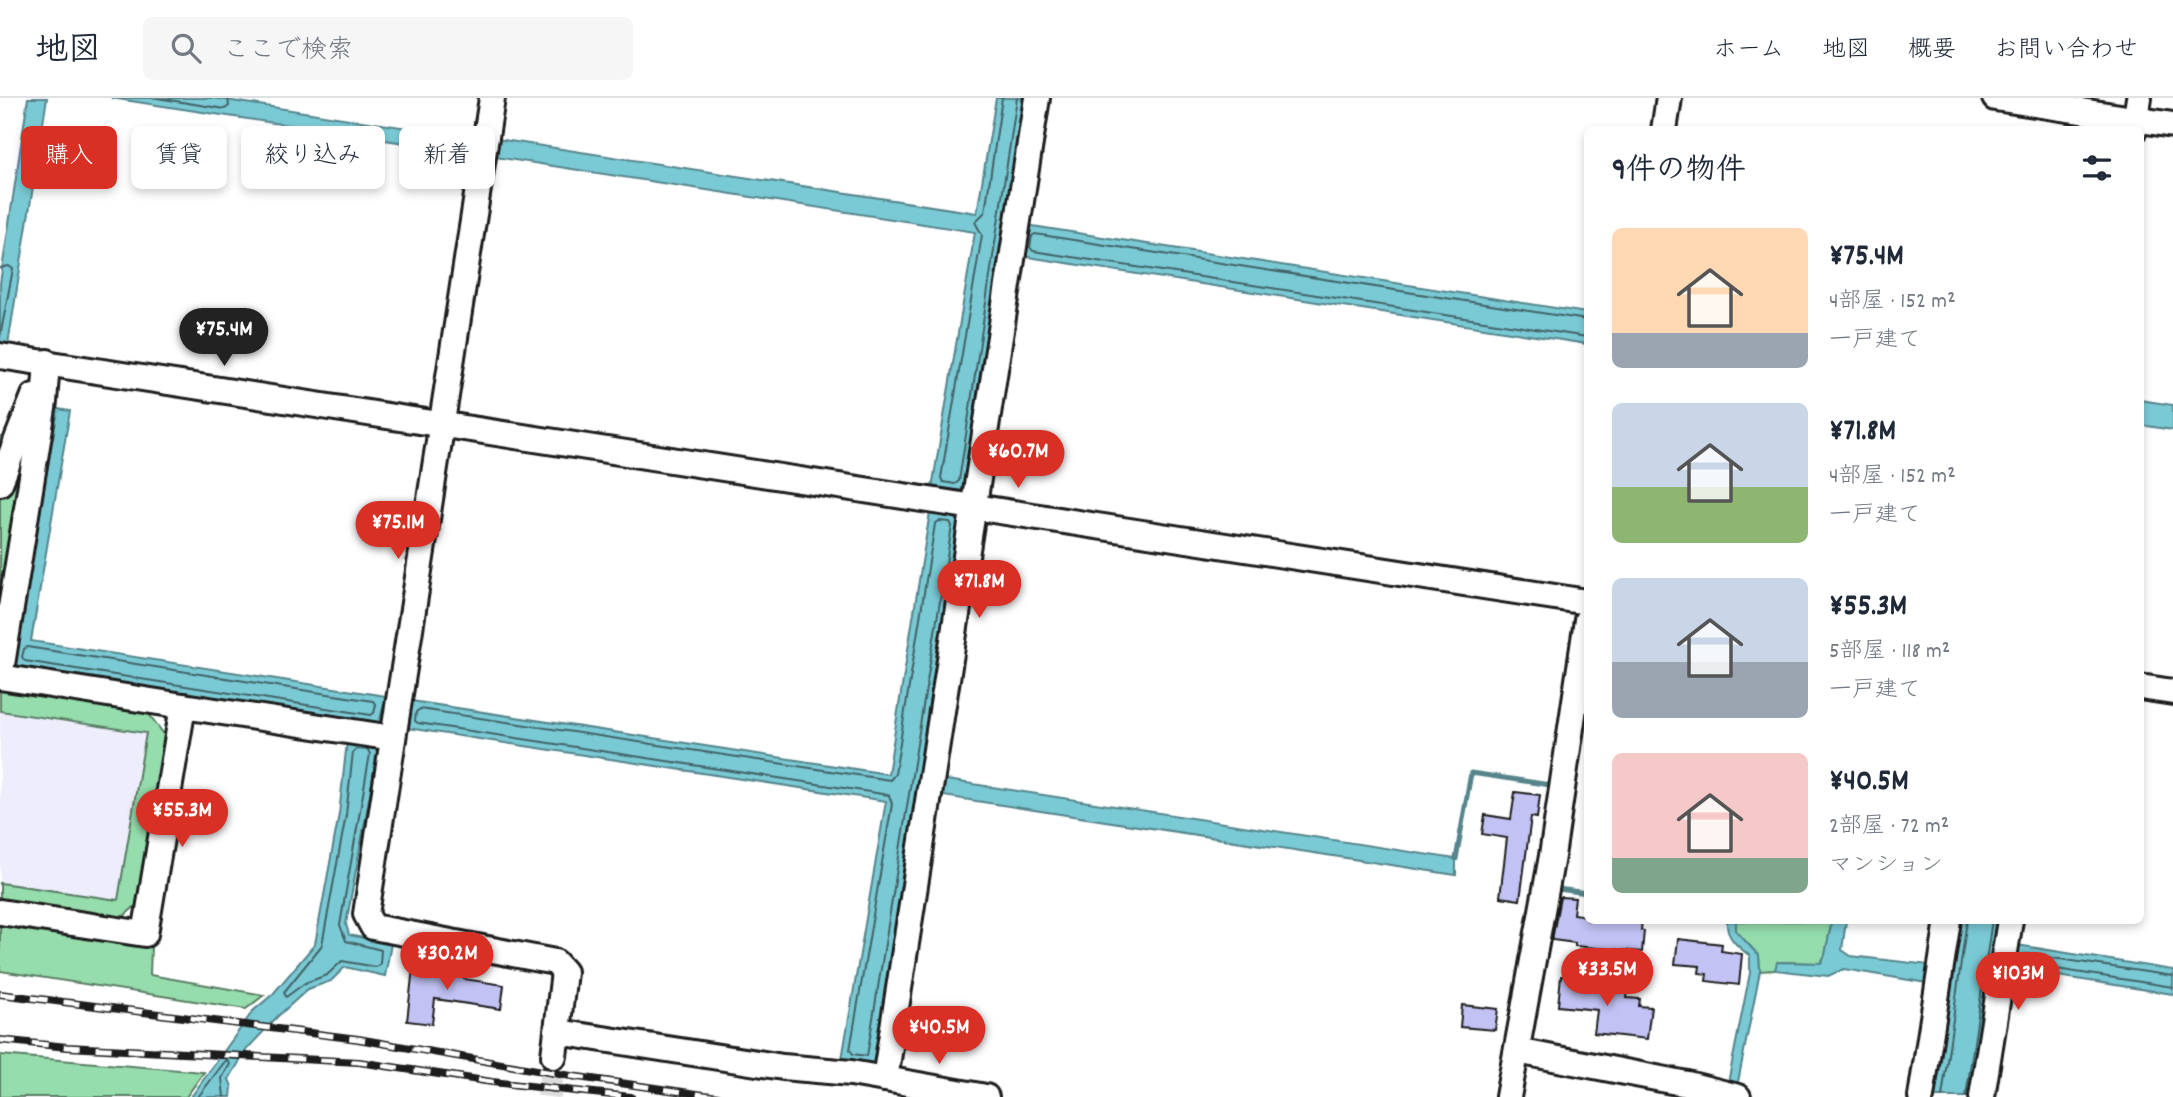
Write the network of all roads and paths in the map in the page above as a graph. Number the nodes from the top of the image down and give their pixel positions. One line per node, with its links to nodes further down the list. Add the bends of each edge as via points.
1 (492, 98): 11 (street)
2 (1037, 98): 13 (street)
3 (1669, 98): 8 (street)
4 (1995, 98): 5 (street)
5 (2075, 112): 6 (street)
6 (2133, 116): 7 (street)
7 (2173, 125)
8 (1665, 126)
9 (0, 356): 10 (street)
10 (47, 362): 11 (street); 12 (street); 18 (street, via 0,677)
11 (442, 426): 13 (street); 19 (street)
12 (0, 483)
13 (973, 506): 14 (street); 26 (street)
14 (1584, 602)
15 (1584, 640): 25 (street)
16 (2144, 688): 17 (street)
17 (2173, 692)
18 (183, 706): 19 (street); 20 (street, via 145,934)
19 (382, 725): 23 (street, via 366,914 373,927 555,962 564,972)
20 (0, 912)
21 (1947, 924): 32 (street)
22 (2009, 924): 33 (street)
23 (558, 1031): 24 (street); 26 (street)
24 (555, 1056)
25 (1515, 1061): 27 (street); 29 (street, via 1498,1074); 30 (street)
26 (867, 1076): 28 (street)
27 (1677, 1090): 31 (street)
28 (986, 1097)
29 (1494, 1097)
30 (1508, 1097)
31 (1738, 1097)
32 (1921, 1097)
33 (1982, 1097)

